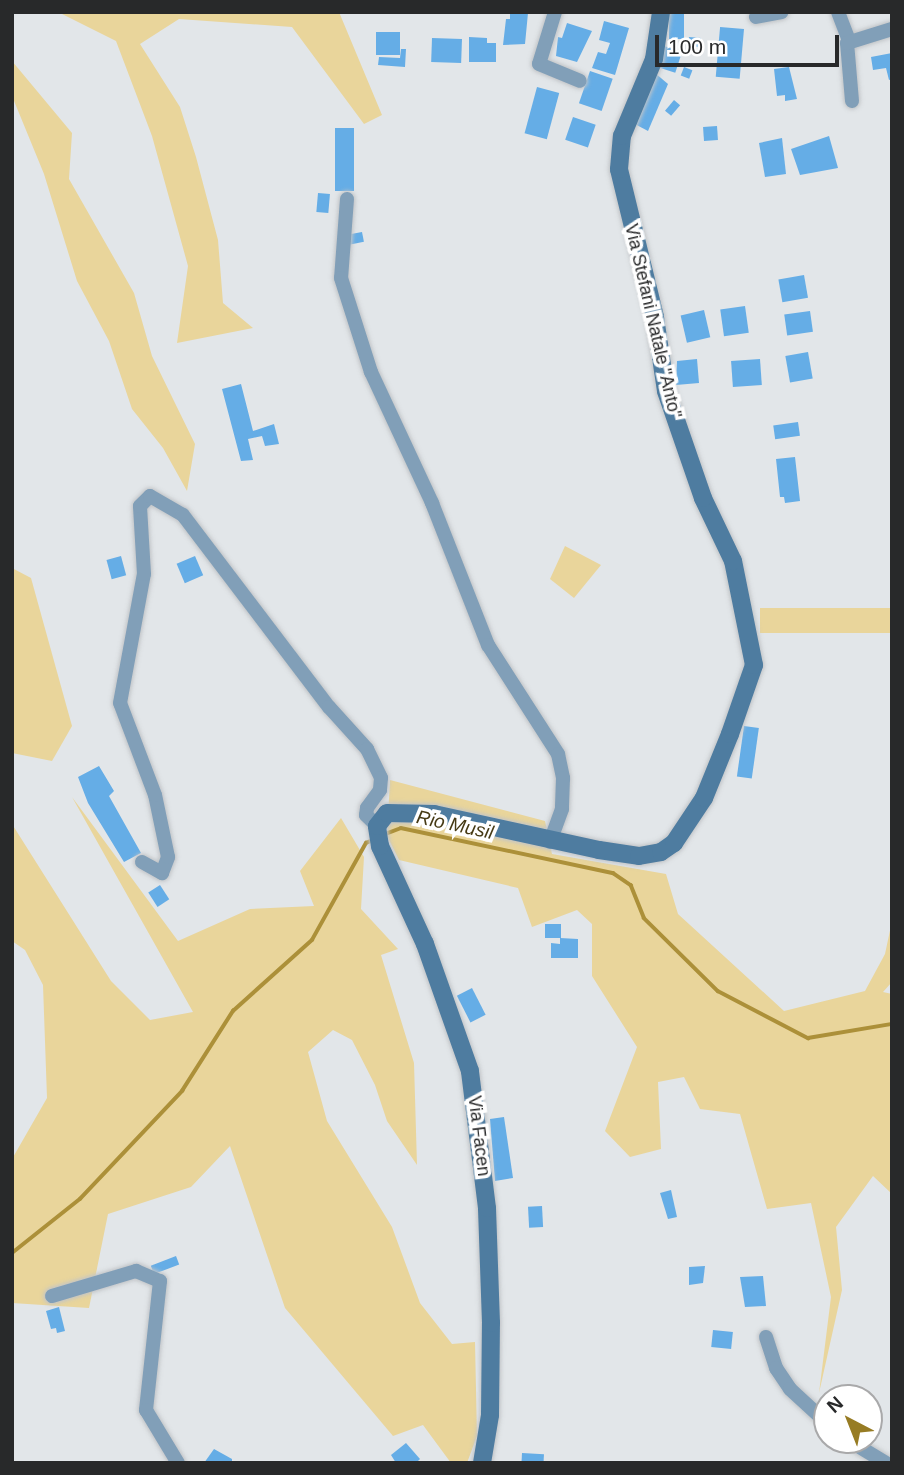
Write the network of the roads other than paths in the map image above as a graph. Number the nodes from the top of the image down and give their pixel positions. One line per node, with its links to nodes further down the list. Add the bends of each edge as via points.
1 (555, 12): 8 (street, via 539,64)
2 (661, 12): 12 (street, Via Stefani Natale "Anto", via 654,59 622,136 619,169 655,317 666,391 698,485 733,561 754,665 705,798 674,842 661,852 639,856)
3 (782, 12): 5 (street)
4 (838, 12): 7 (street)
5 (756, 17)
6 (892, 29): 7 (street)
7 (849, 40): 9 (street, via 845,49)
8 (580, 81)
9 (852, 101)
10 (347, 199): 12 (street, via 341,278 372,372 432,503 488,645 558,754 562,808)
11 (377, 826): 12 (street, Via Stefani Natale "Anto", via 387,813 434,814); 13 (street, via 366,815 380,790 381,778 367,749 183,514 150,496 140,506 144,574 120,703 164,826 168,857 162,873); 18 (street, Via Facen, via 380,846 425,944 470,1071 487,1208 491,1323 490,1415)
12 (550, 842)
13 (142, 862)
14 (52, 1296): 17 (street, via 136,1271 160,1280 146,1410)
15 (766, 1337): 16 (street, via 776,1368)
16 (813, 1410)
17 (178, 1463)
18 (482, 1463)

